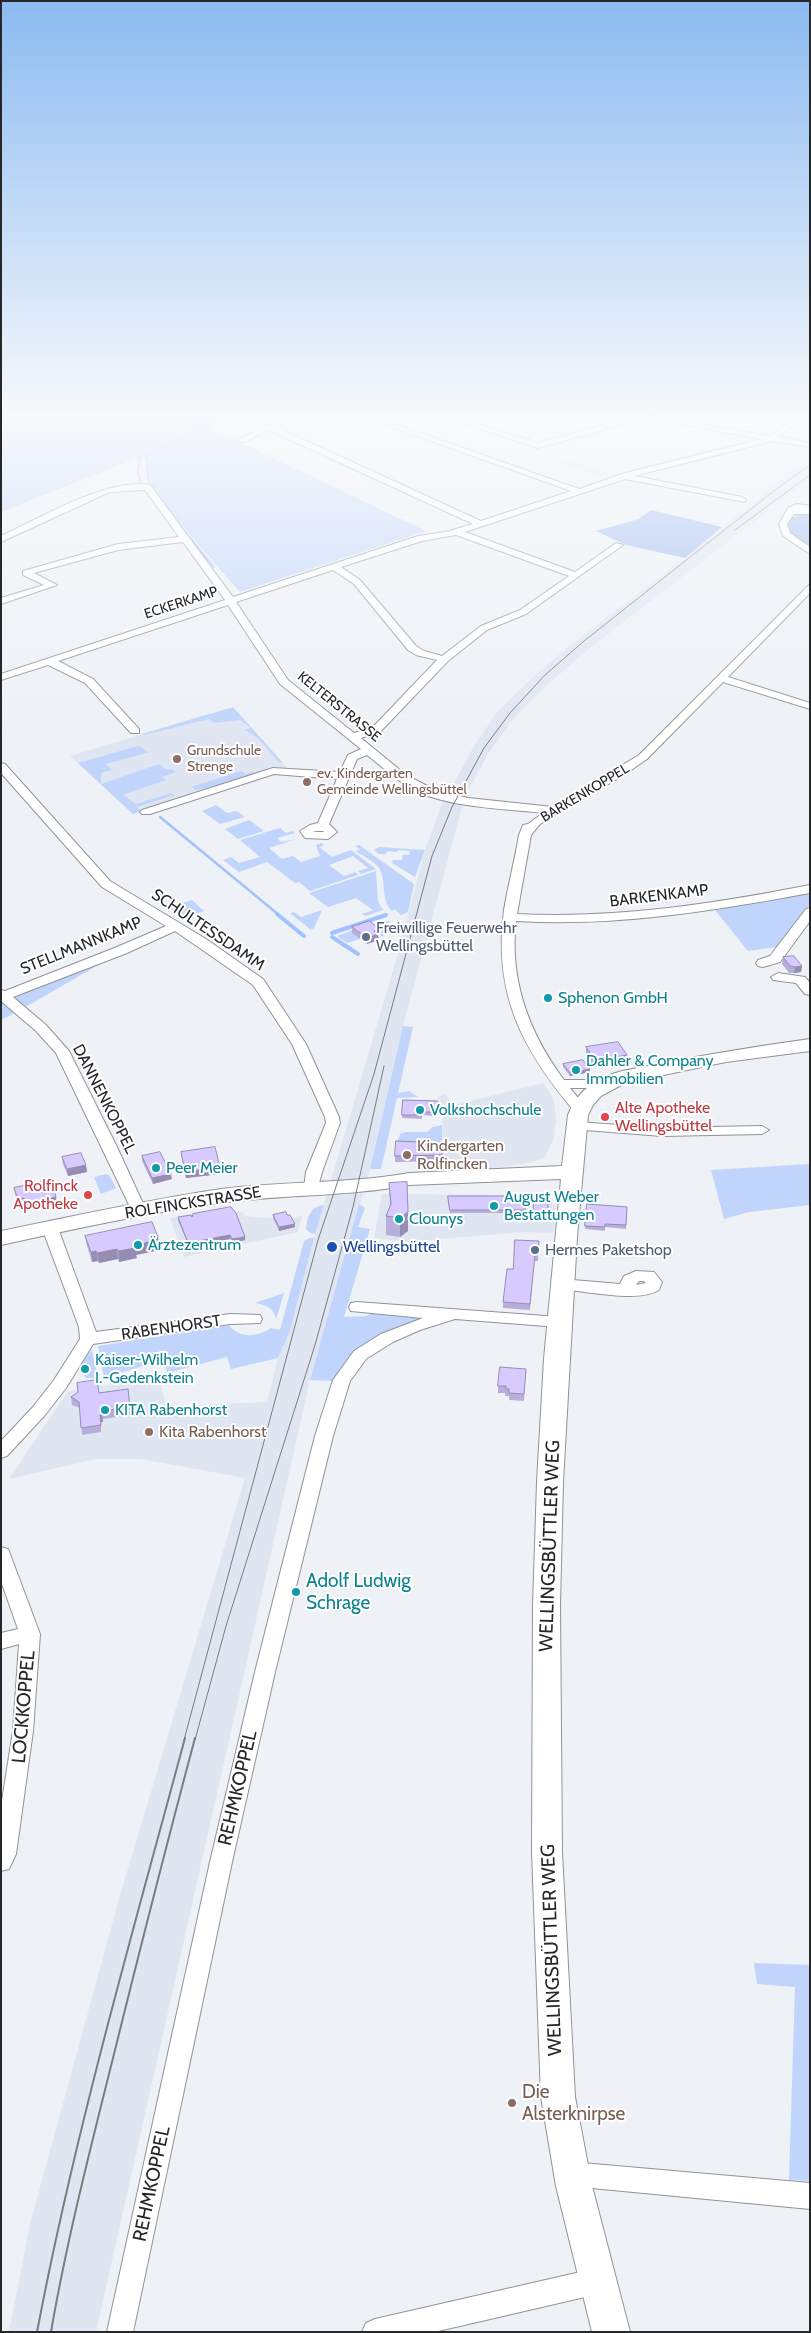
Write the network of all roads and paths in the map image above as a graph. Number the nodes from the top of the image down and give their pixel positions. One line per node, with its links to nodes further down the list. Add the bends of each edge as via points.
1 (38, 522): 8 (street, KELTERSTRASSE)
2 (172, 522): 9 (street, KELTERSTRASSE)
3 (476, 522): 6 (street)
4 (487, 522): 6 (street, ECKERKAMP)
5 (784, 522): 11 (street, via 786,534)
6 (481, 524): 7 (street, ECKERKAMP)
7 (456, 532): 12 (street, ECKERKAMP, via 421,538); 13 (street)
8 (1, 539)
9 (184, 539): 17 (street, via 118,547 26,573 52,585); 18 (street, KELTERSTRASSE)
10 (619, 545): 14 (street)
11 (810, 551)
12 (334, 566): 18 (street, ECKERKAMP); 19 (street, via 357,582 412,648)
13 (547, 566): 14 (street); 16 (street, via 559,580)
14 (576, 575): 16 (street)
15 (810, 587): 22 (street, BARKENKOPPEL)
16 (555, 590): 19 (street, via 523,612 484,628)
17 (1, 601)
18 (230, 601): 20 (street, ECKERKAMP); 25 (street, KELTERSTRASSE, via 284,682)
19 (444, 659): 25 (street, via 377,729)
20 (50, 661): 21 (street, ECKERKAMP); 24 (street, via 89,681)
21 (1, 677)
22 (722, 678): 23 (street); 30 (street, BARKENKOPPEL, via 643,757)
23 (810, 706)
24 (135, 731)
25 (354, 738): 26 (street, KELTERSTRASSE)
26 (369, 750): 28 (street, via 352,757); 29 (street, KELTERSTRASSE, via 402,777 431,793)
27 (1, 766): 37 (street, SCHULTESSDAMM, via 106,884)
28 (343, 776): 31 (street, via 273,771); 32 (street)
29 (510, 806): 30 (street, KELTERSTRASSE); 33 (street, via 522,813 528,822)
30 (553, 811): 33 (street, BARKENKOPPEL, via 536,822)
31 (146, 812)
32 (322, 827)
33 (525, 835): 36 (street, BARKENKOPPEL)
34 (810, 889): 36 (street, BARKENKAMP, via 636,916 547,920)
35 (810, 912): 38 (street, via 775,959)
36 (511, 917): 43 (street, BARKENKOPPEL, via 508,959 511,986 524,1024)
37 (174, 927): 41 (street, STELLMANNKAMP); 48 (street, SCHULTESSDAMM, via 258,982 301,1049 333,1123 314,1172)
38 (763, 963)
39 (778, 977): 40 (street, via 800,980)
40 (810, 991)
41 (2, 996): 49 (street, DANNENKOPPEL, via 41,1028 62,1051)
42 (810, 1045): 44 (main road, via 662,1068 626,1075)
43 (560, 1084): 44 (street); 45 (street, BARKENKOPPEL)
44 (605, 1084): 45 (main road, via 590,1096)
45 (578, 1118): 46 (street, via 662,1132); 47 (main road, WELLINGSBÜTTLER WEG)
46 (762, 1130)
47 (571, 1179): 48 (main road, ROLFINCKSTRASSE); 52 (main road, WELLINGSBÜTTLER WEG)
48 (312, 1188): 49 (main road, ROLFINCKSTRASSE, via 221,1196)
49 (138, 1210): 50 (main road, ROLFINCKSTRASSE)
50 (50, 1228): 51 (main road, ROLFINCKSTRASSE); 58 (street, via 87,1327)
51 (1, 1238)
52 (561, 1284): 53 (street); 57 (main road, WELLINGSBÜTTLER WEG)
53 (626, 1289)
54 (357, 1307): 55 (street, REHMKOPPEL)
55 (455, 1314): 57 (street, REHMKOPPEL); 67 (street, REHMKOPPEL, via 387,1338 360,1355 342,1380 324,1436 263,1681)
56 (254, 1319): 58 (street, RABENHORST, via 230,1319)
57 (559, 1322): 64 (main road, WELLINGSBÜTTLER WEG, via 550,1511 546,1743 555,2058 561,2120)
58 (88, 1339): 59 (street, via 60,1384)
59 (1, 1452)
60 (1, 1554): 61 (street, LOCKKOPPEL)
61 (30, 1634): 62 (street); 63 (street, LOCKKOPPEL, via 23,1731 5,1854)
62 (1, 1641)
63 (1, 1862)
64 (571, 2174): 65 (street); 66 (main road, WELLINGSBÜTTLER WEG)
65 (810, 2196)
66 (598, 2281): 68 (street); 69 (main road, WELLINGSBÜTTLER WEG)
67 (120, 2332)
68 (375, 2332)
69 (611, 2332)

